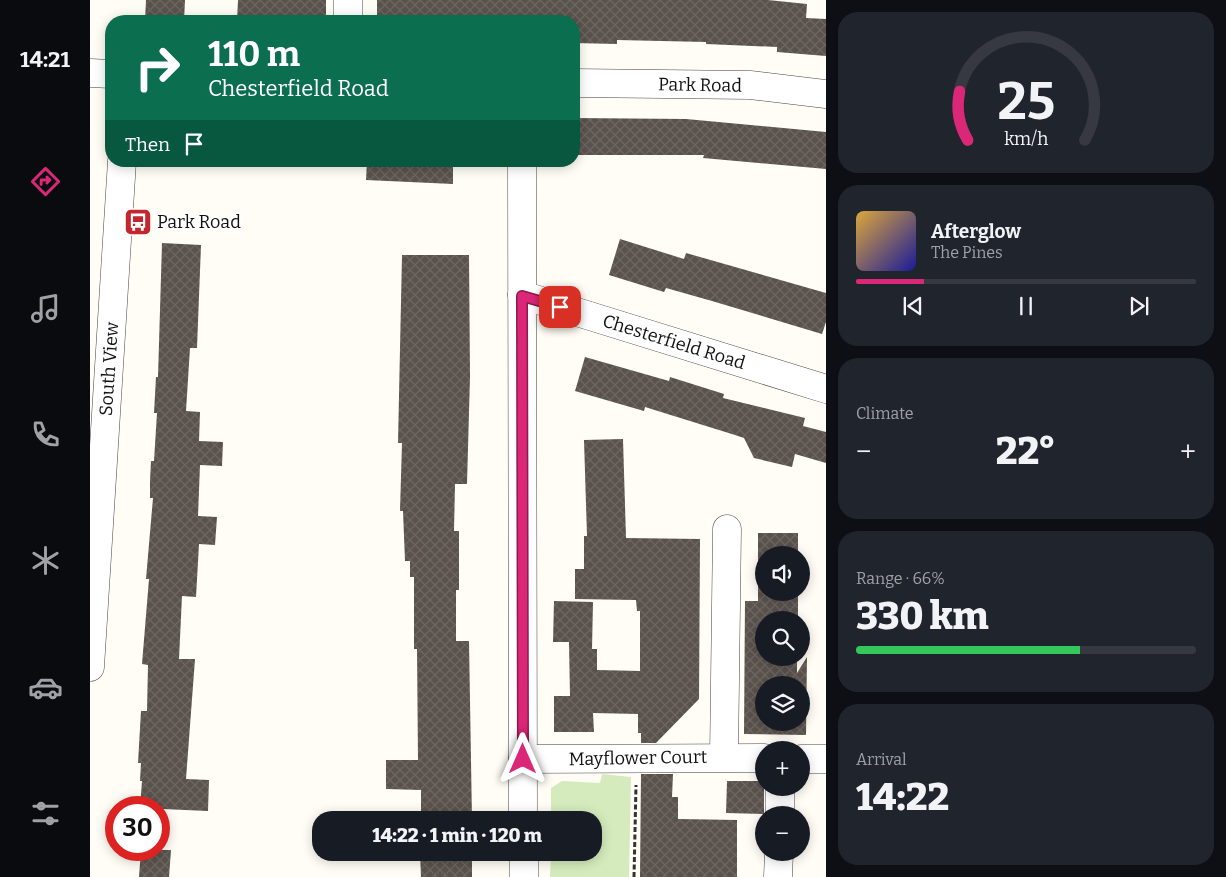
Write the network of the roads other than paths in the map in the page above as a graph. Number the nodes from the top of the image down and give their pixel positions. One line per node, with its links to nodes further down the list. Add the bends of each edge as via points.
1 (348, 0): 2 (street)
2 (348, 15)
3 (90, 73): 4 (street)
4 (105, 74)
5 (580, 83): 6 (street, Park Road, via 750,85)
6 (826, 94)
7 (122, 167): 12 (street, South View)
8 (522, 167): 9 (street)
9 (522, 296): 10 (street, Chesterfield Road); 15 (street)
10 (826, 389)
11 (727, 529): 13 (street, Mayflower Court)
12 (90, 667)
13 (724, 756): 14 (street, Mayflower Court); 15 (street, Mayflower Court)
14 (755, 758)
15 (523, 759): 16 (street)
16 (523, 811)
17 (524, 861): 19 (street)
18 (779, 861): 20 (street)
19 (524, 877)
20 (778, 877)

